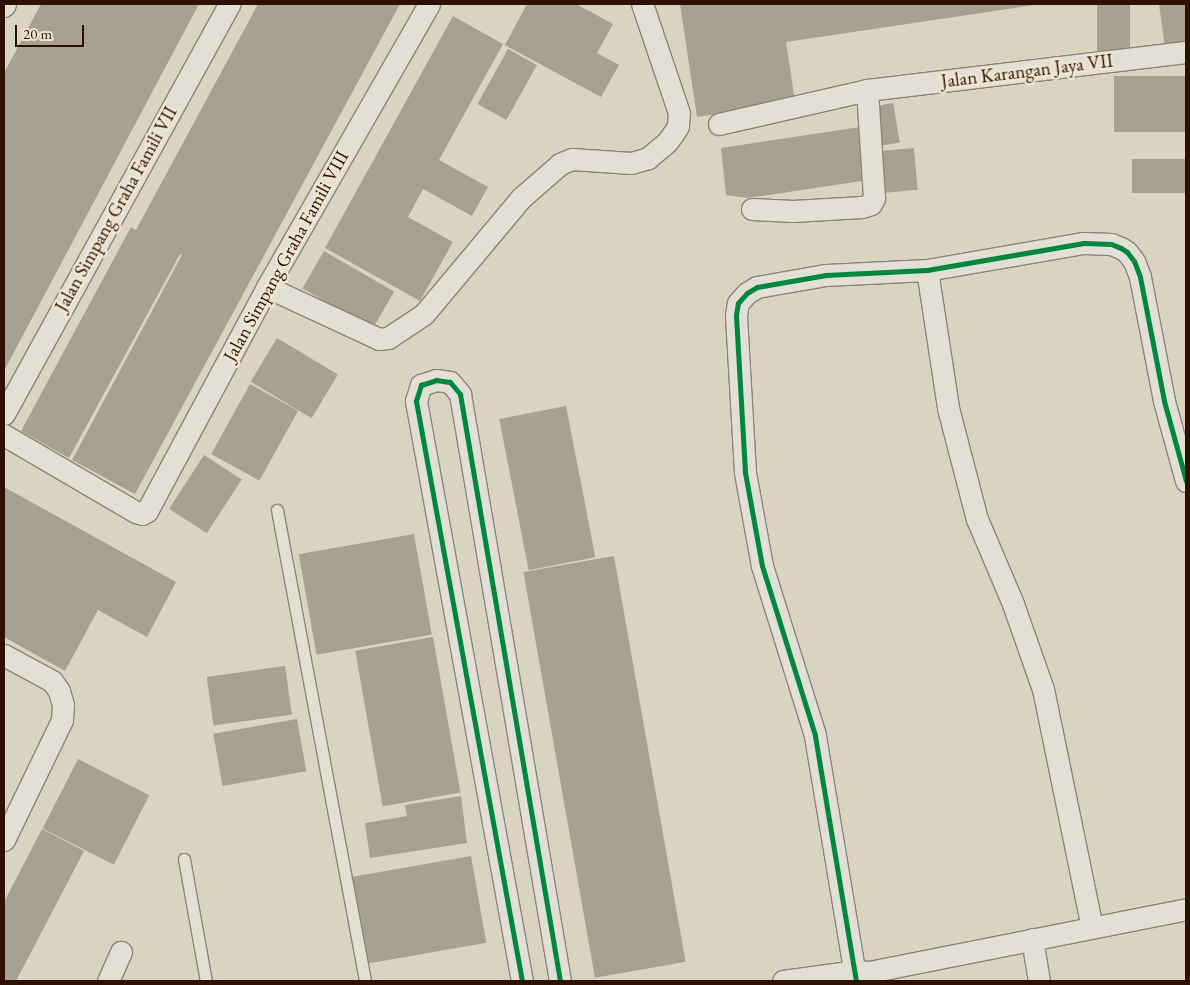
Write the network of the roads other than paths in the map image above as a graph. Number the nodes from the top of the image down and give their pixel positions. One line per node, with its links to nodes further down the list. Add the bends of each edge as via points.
1 (229, 4): 10 (street, Jalan Simpang Graha Famili VII)
2 (428, 4): 9 (street, Jalan Simpang Graha Famili VIII)
3 (642, 4): 9 (street, via 679,113 678,126 673,134 648,158 631,162 572,159 560,164 521,198 424,314 388,338 379,339)
4 (1186, 52): 5 (street, Jalan Karangan Jaya VII)
5 (868, 90): 6 (street, Jalan Karangan Jaya VII); 7 (street, via 874,198 871,204 793,211)
6 (719, 124)
7 (752, 209)
8 (927, 270): 12 (street, via 1084,244 1111,244 1127,252 1140,278 1164,401); 18 (street, via 948,408 977,519 1013,604 1043,689); 21 (street, via 826,275 768,284 747,293 738,304 736,315 745,472 760,557 815,735)
9 (267, 287): 11 (street, Jalan Simpang Graha Famili VIII, via 147,511 142,514)
10 (4, 414)
11 (4, 435)
12 (1186, 481)
13 (277, 510): 24 (lane)
14 (4, 655): 15 (street, via 52,681 63,705 62,720)
15 (4, 840)
16 (184, 859): 23 (lane)
17 (1186, 909): 18 (street)
18 (1092, 927): 19 (street)
19 (1032, 939): 21 (street); 28 (street)
20 (121, 952): 22 (street)
21 (854, 977): 27 (street)
22 (108, 981)
23 (206, 981)
24 (364, 981)
25 (522, 981): 26 (street, via 416,401 421,385 436,380 455,384 460,394)
26 (560, 981)
27 (784, 981)
28 (1039, 981)

